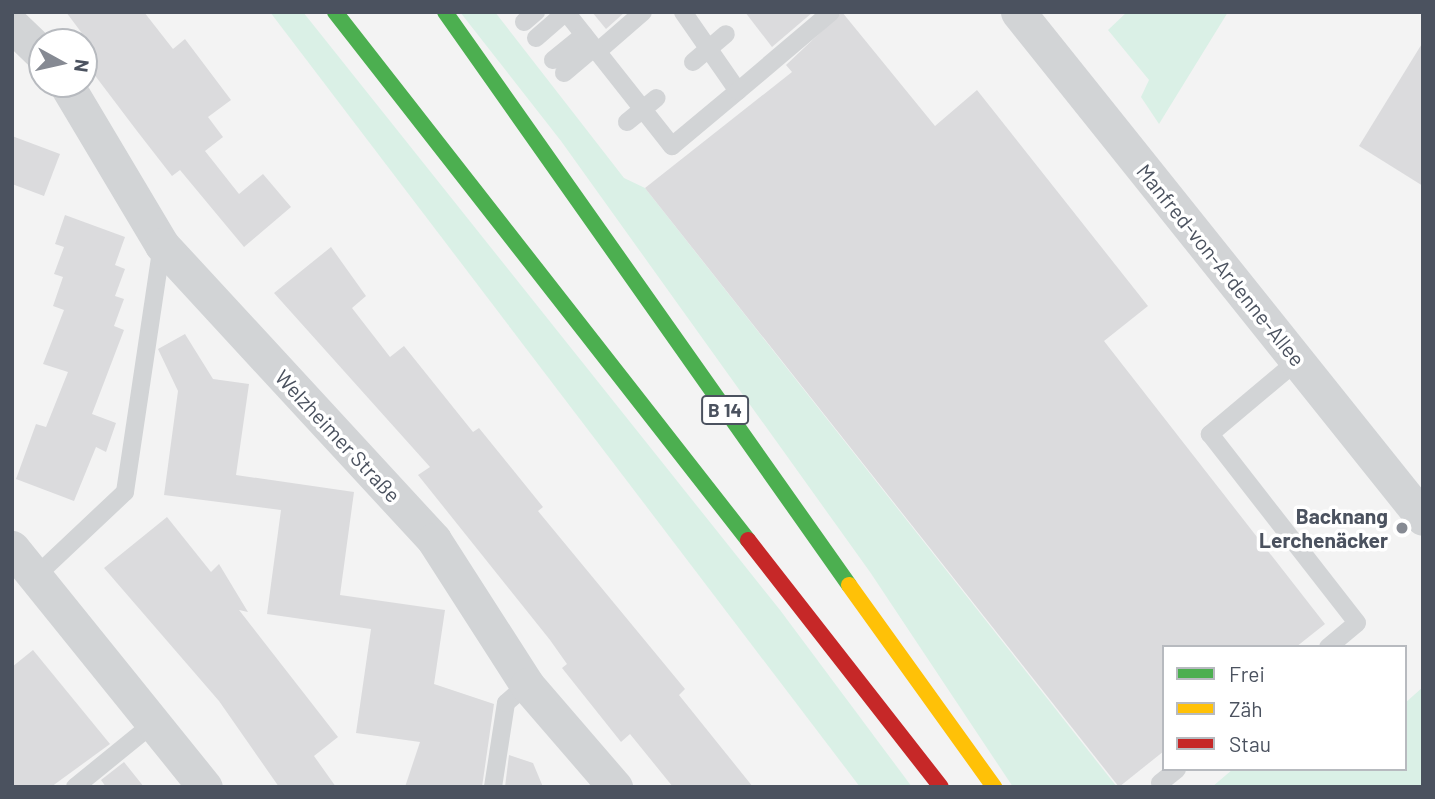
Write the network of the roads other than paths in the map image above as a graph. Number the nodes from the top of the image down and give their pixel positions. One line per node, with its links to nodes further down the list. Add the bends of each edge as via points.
1 (335, 12): 36 (main road, B 14)
2 (445, 12): 21 (main road)
3 (643, 12): 12 (lane)
4 (683, 12): 13 (lane)
5 (831, 12): 16 (lane)
6 (1018, 12): 23 (street, Manfred-von-Ardenne-Allee)
7 (569, 13): 10 (lane); 12 (lane)
8 (12, 25): 11 (street)
9 (726, 34): 13 (lane)
10 (536, 38)
11 (28, 40)
12 (592, 45): 14 (lane); 19 (lane)
13 (700, 56): 16 (lane)
14 (559, 66)
15 (460, 67): 21 (main road, B 14)
16 (738, 91): 19 (lane, via 672,146)
17 (74, 98): 22 (street, Welzheimer Straße)
18 (657, 98): 19 (lane)
19 (643, 110): 20 (lane)
20 (627, 122)
21 (570, 198): 37 (main road, B 14)
22 (162, 245): 26 (lane, via 125,492); 28 (street, Welzheimer Straße, via 434,540)
23 (1297, 361): 24 (street, Manfred-von-Ardenne-Allee); 27 (lane, via 1210,434 1357,623)
24 (1423, 517)
25 (12, 548): 26 (street)
26 (37, 575): 29 (street)
27 (1330, 645)
28 (527, 685): 34 (lane, via 506,703); 35 (street, Welzheimer Straße)
29 (155, 722): 32 (lane); 33 (street)
30 (1175, 771): 31 (lane)
31 (1160, 783)
32 (80, 785)
33 (205, 787)
34 (493, 787)
35 (615, 787)
36 (941, 787)
37 (994, 787)

